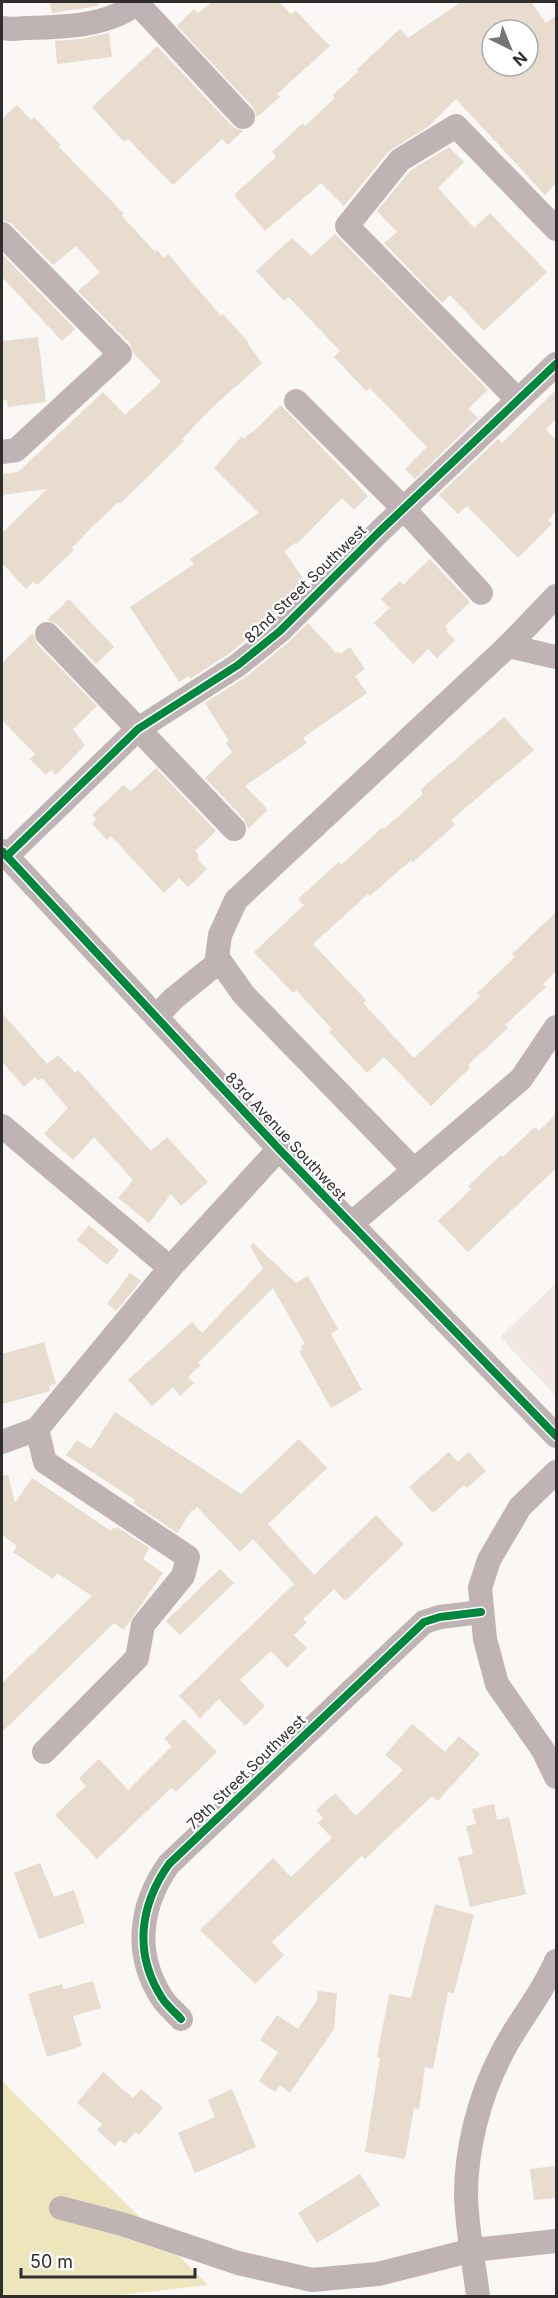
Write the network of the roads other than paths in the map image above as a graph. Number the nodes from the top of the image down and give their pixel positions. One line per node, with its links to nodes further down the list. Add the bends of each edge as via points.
1 (138, 2): 2 (street, via 99,22); 3 (street)
2 (2, 28)
3 (243, 117)
4 (556, 229): 8 (street, via 456,126 400,160 347,226)
5 (2, 234): 9 (street, via 120,354 16,450)
6 (556, 364): 8 (street, 82nd Street Southwest)
7 (296, 400): 10 (street)
8 (519, 400): 10 (street, 82nd Street Southwest)
9 (2, 452)
10 (404, 509): 11 (street); 16 (street, 82nd Street Southwest, via 280,631 238,665)
11 (481, 593)
12 (556, 596): 14 (street)
13 (47, 634): 16 (street)
14 (508, 646): 15 (street); 19 (street, via 236,900 220,935)
15 (556, 657)
16 (138, 729): 17 (street); 18 (street, 82nd Street Southwest, via 59,808)
17 (234, 829)
18 (4, 854): 20 (street, 83rd Avenue Southwest)
19 (220, 961): 20 (street); 24 (street, via 244,995)
20 (156, 1017): 23 (street, 83rd Avenue Southwest)
21 (556, 1027): 24 (street, via 521,1079)
22 (2, 1126): 26 (street)
23 (279, 1149): 25 (street, 83rd Avenue Southwest); 26 (street)
24 (414, 1170): 25 (street)
25 (351, 1224): 28 (street, 83rd Avenue Southwest)
26 (170, 1268): 27 (street)
27 (37, 1429): 29 (street); 32 (street, via 45,1462 188,1557 183,1576 143,1625 137,1658)
28 (556, 1436)
29 (2, 1442)
30 (556, 1472): 31 (street, via 520,1507 493,1552 480,1588)
31 (481, 1612): 33 (street, via 496,1684 543,1750); 35 (street, 79th Street Southwest, via 424,1622 169,1864 152,1891 143,1930 152,1978 163,2000)
32 (44, 1752)
33 (556, 1777)
34 (556, 1961): 38 (street, via 500,2056 482,2102 466,2196)
35 (181, 2019)
36 (61, 2208): 38 (street, via 238,2263 312,2280 378,2274)
37 (556, 2241): 38 (street)
38 (473, 2250): 39 (street)
39 (478, 2296)

